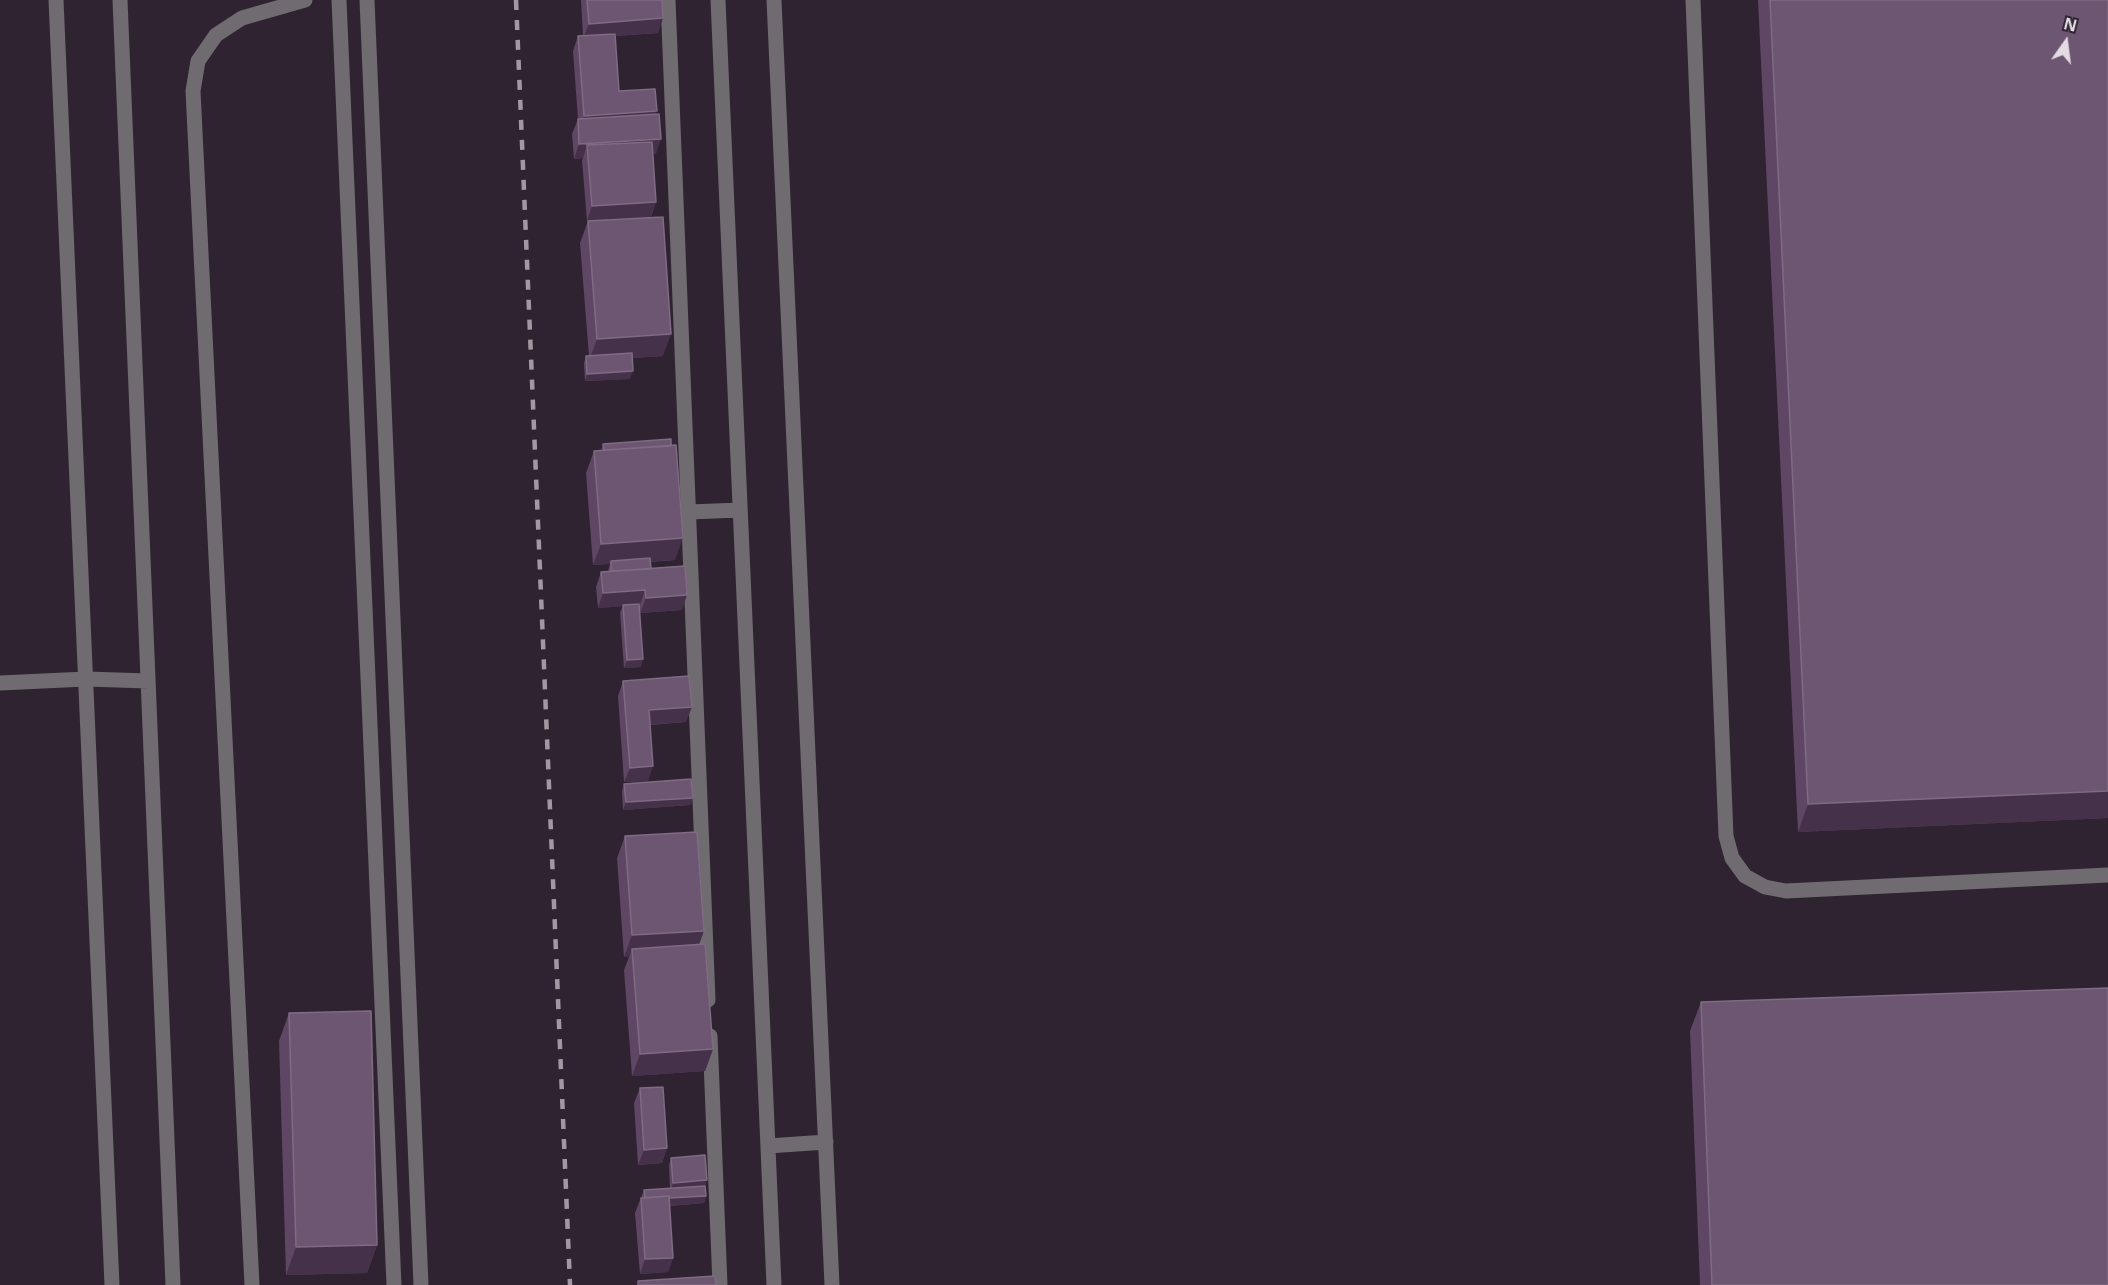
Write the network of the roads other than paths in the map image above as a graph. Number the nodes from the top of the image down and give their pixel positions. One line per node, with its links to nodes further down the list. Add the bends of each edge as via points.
1 (56, 0): 12 (street)
2 (120, 0): 13 (street)
3 (304, 0): 20 (street, via 242,18 216,35 198,61 193,91)
4 (339, 0): 21 (street)
5 (367, 0): 22 (street)
6 (668, 0): 11 (street)
7 (718, 0): 10 (street)
8 (774, 0): 16 (street)
9 (1693, 0): 15 (street, via 1726,836 1732,858 1745,876 1765,887 1786,891)
10 (740, 510): 11 (street); 17 (street)
11 (689, 512): 23 (street)
12 (86, 680): 13 (street); 14 (street); 18 (street)
13 (148, 681): 19 (street)
14 (0, 683)
15 (2108, 875)
16 (826, 1142): 17 (street); 25 (street)
17 (768, 1146): 24 (street)
18 (112, 1285)
19 (173, 1285)
20 (252, 1285)
21 (394, 1285)
22 (421, 1285)
23 (720, 1285)
24 (774, 1285)
25 (832, 1285)

